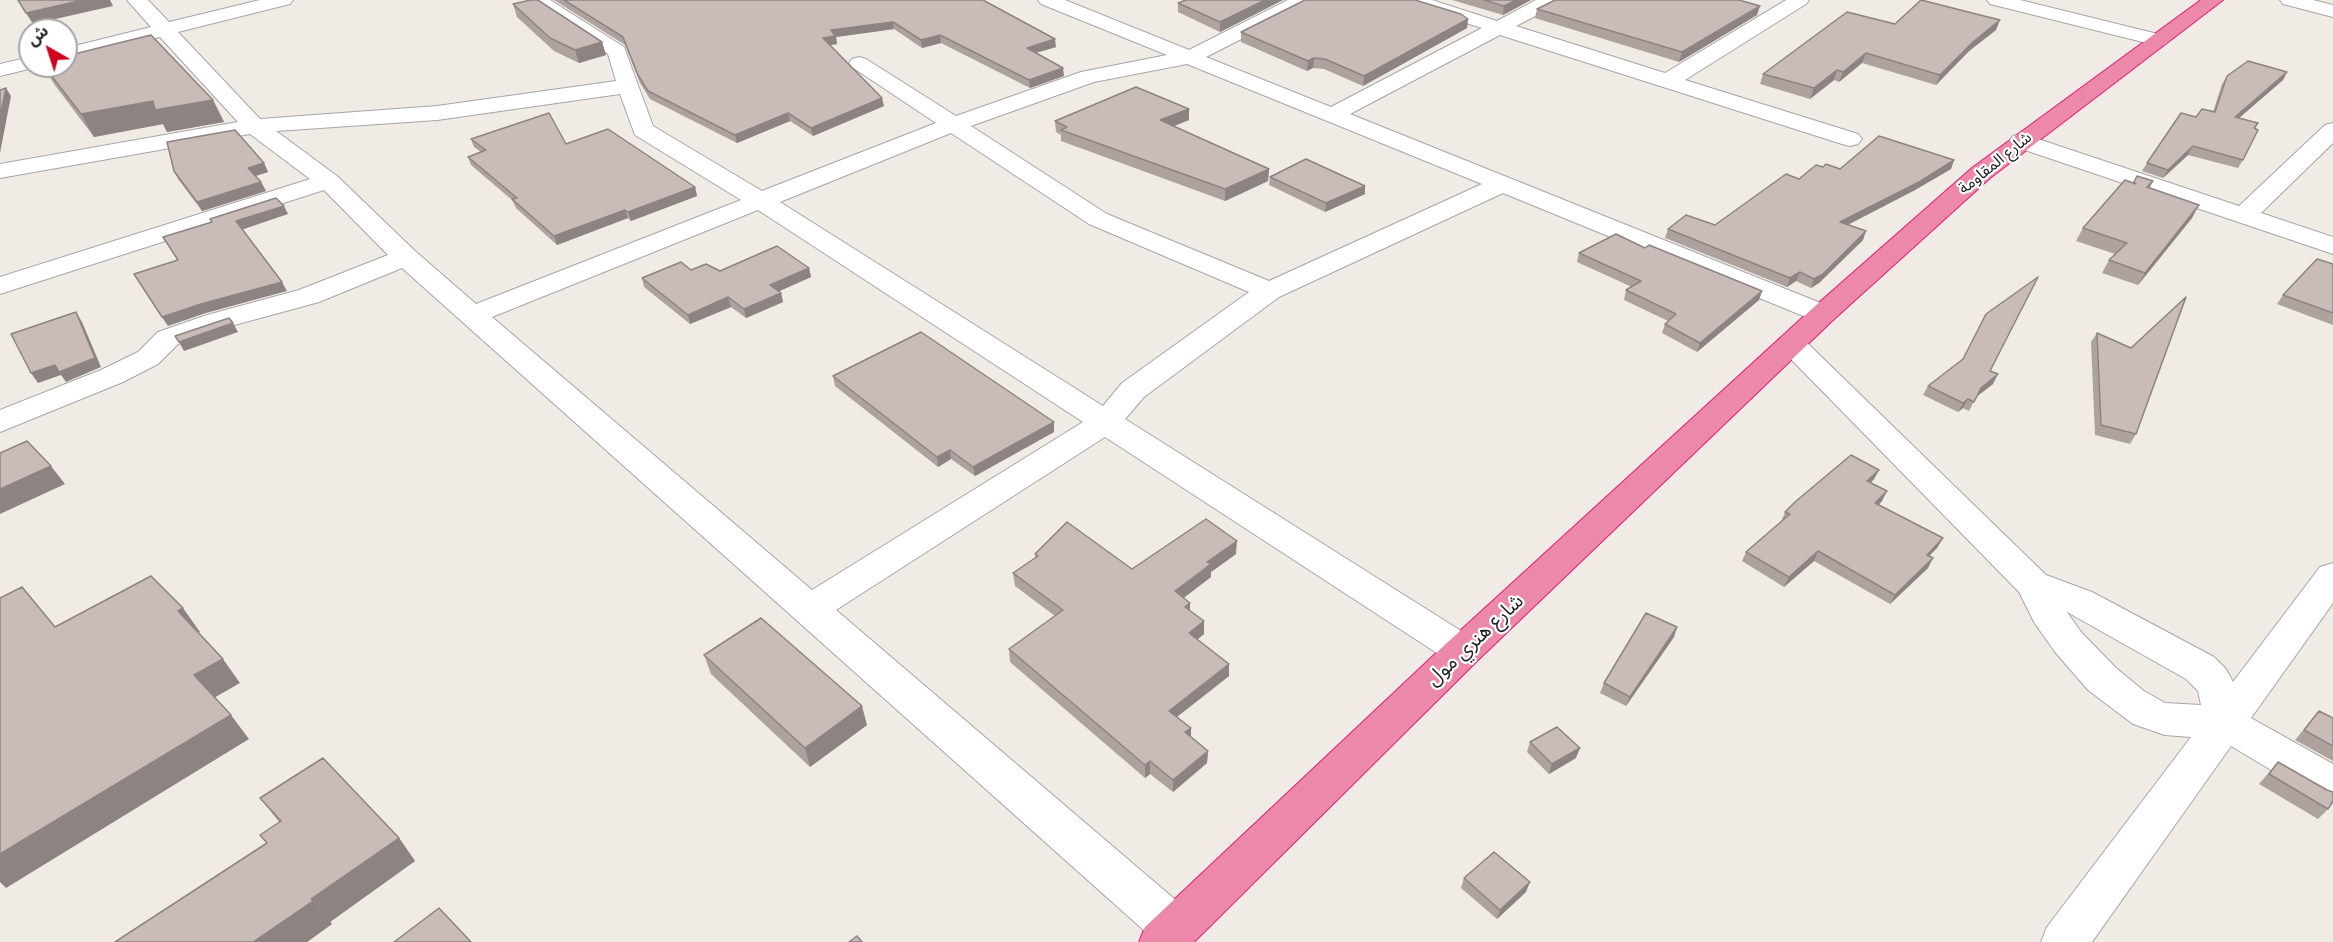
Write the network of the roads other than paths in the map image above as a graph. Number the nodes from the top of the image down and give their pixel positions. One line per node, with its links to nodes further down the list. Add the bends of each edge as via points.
1 (137, 0): 14 (street)
2 (283, 0): 14 (street)
3 (537, 0): 22 (street, via 617,51)
4 (1048, 0): 17 (street)
5 (1303, 0): 17 (street)
6 (1412, 0): 13 (street)
7 (1551, 0): 13 (street)
8 (1799, 0): 21 (street)
9 (1998, 0): 15 (street)
10 (2213, 0): 15 (highway, شارع المقاومة)
11 (2290, 0): 12 (street)
12 (2333, 11)
13 (1500, 26): 21 (street); 23 (street)
14 (164, 30): 16 (street); 25 (street)
15 (2159, 40): 28 (highway, شارع المقاومة)
16 (78, 51)
17 (1190, 57): 23 (street); 24 (street, via 1089,77)
18 (859, 63): 24 (street)
19 (18, 66): 20 (street)
20 (0, 70)
21 (1668, 81): 27 (street)
22 (630, 86): 25 (street, via 437,113); 32 (street, via 644,130)
23 (1332, 115): 31 (street)
24 (952, 125): 32 (street); 37 (street, via 1098,219)
25 (254, 126): 29 (street); 30 (street)
26 (2333, 130): 33 (street)
27 (1850, 139)
28 (2021, 141): 33 (street); 38 (highway, شارع المقاومة)
29 (0, 171)
30 (328, 181): 35 (street); 36 (street)
31 (1503, 184): 37 (street); 38 (street)
32 (760, 201): 39 (street); 42 (street)
33 (2243, 216): 34 (street)
34 (2333, 246)
35 (406, 257): 39 (street); 41 (street, via 309,296 168,338 148,358 112,376)
36 (0, 286)
37 (1269, 291): 42 (street, via 1133,390)
38 (1823, 314): 40 (highway, شارع المقاومة)
39 (472, 315): 45 (street)
40 (1792, 344): 44 (street); 46 (highway, شارع هنري مول)
41 (0, 422)
42 (1106, 423): 45 (street); 46 (street)
43 (2333, 576): 47 (street)
44 (2033, 584): 47 (street, via 2079,602 2200,668 2219,693); 47 (street, via 2068,642 2130,702 2165,719)
45 (809, 609): 49 (street)
46 (1462, 651): 49 (highway, شارع هنري مول)
47 (2225, 723): 48 (street); 50 (street)
48 (2333, 785)
49 (1169, 936)
50 (2064, 942)

